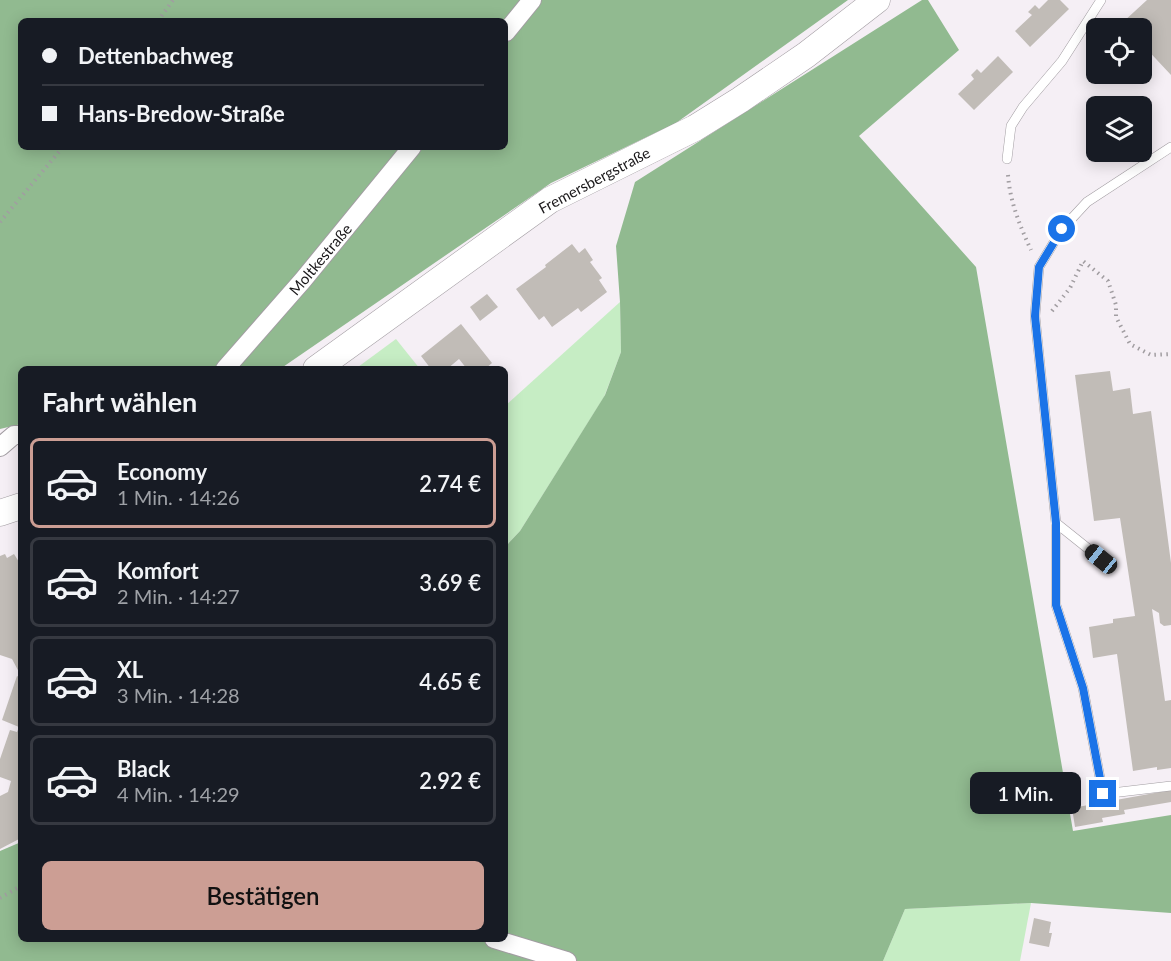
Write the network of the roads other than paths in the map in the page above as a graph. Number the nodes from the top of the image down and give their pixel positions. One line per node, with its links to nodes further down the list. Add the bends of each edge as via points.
1 (532, 0): 4 (street)
2 (877, 0): 9 (main road, Fremersbergstraße, via 806,55 713,117 550,200)
3 (1101, 0): 7 (lane, via 1062,61 1011,126)
4 (508, 30)
5 (1171, 147): 14 (lane, via 1087,202 1062,229 1039,267 1035,316)
6 (410, 150): 8 (street, Moltkestraße)
7 (1007, 159)
8 (228, 366)
9 (320, 366)
10 (18, 435): 11 (street)
11 (0, 447)
12 (18, 507): 13 (main road)
13 (0, 512)
14 (1056, 523): 15 (lane); 16 (lane, via 1056,605 1083,688 1103,794)
15 (1101, 559)
16 (1171, 786)
17 (504, 942): 18 (street)
18 (567, 961)

